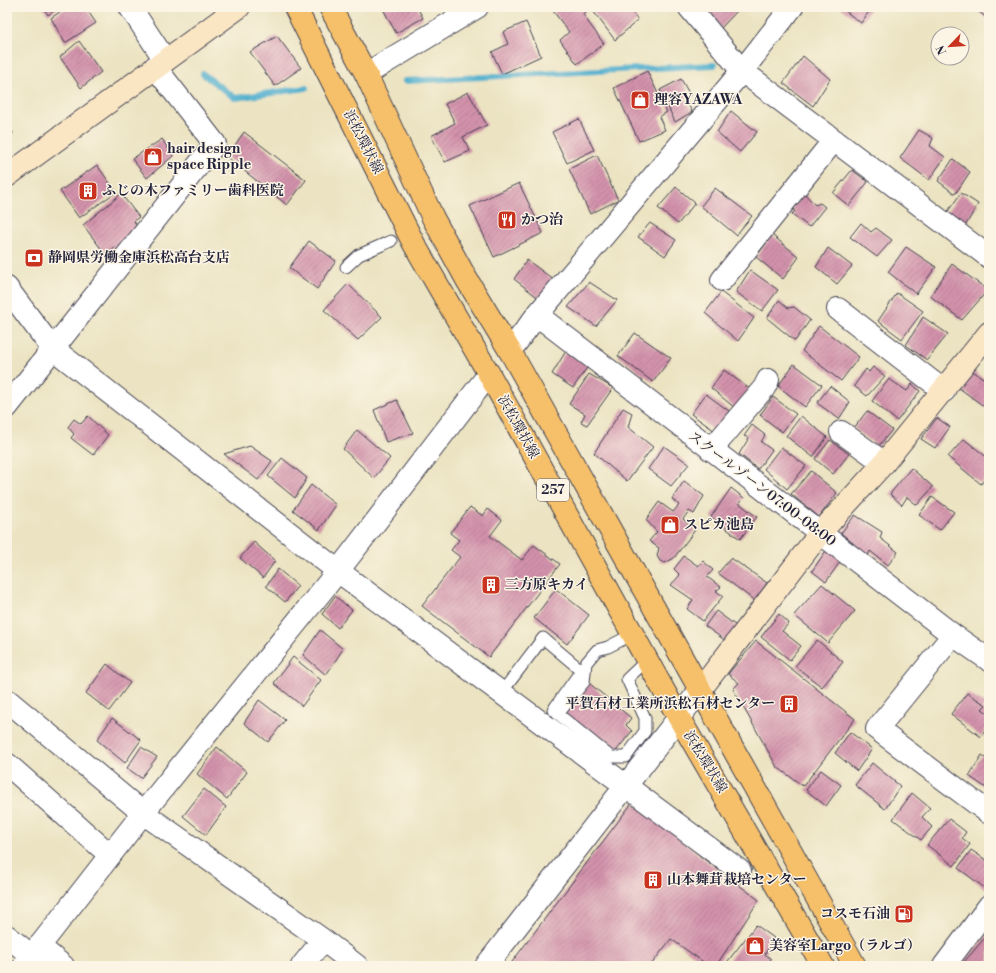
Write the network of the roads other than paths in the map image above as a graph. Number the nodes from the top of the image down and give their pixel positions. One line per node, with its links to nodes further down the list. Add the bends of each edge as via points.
1 (130, 7): 8 (street)
2 (239, 7): 8 (street)
3 (295, 7): 23 (highway, 浜松環状線 / 257, via 414,244)
4 (330, 7): 10 (highway, 257)
5 (477, 7): 10 (street)
6 (689, 7): 9 (street)
7 (792, 7): 9 (street)
8 (160, 64): 12 (street); 21 (street, via 215,144)
9 (742, 71): 11 (street); 19 (street)
10 (366, 74): 22 (highway, 257, via 434,218 467,280)
11 (834, 140): 14 (street); 16 (street)
12 (7, 176)
13 (391, 241): 15 (lane, via 359,255)
14 (989, 258)
15 (346, 266)
16 (722, 280)
17 (7, 288): 21 (street)
18 (838, 309): 25 (street)
19 (537, 315): 22 (street); 28 (street, スクールゾーン07:00-08:00)
20 (989, 333): 25 (street)
21 (52, 348): 26 (street); 31 (street)
22 (510, 351): 37 (highway, 257)
23 (489, 374): 31 (street); 32 (highway, 浜松環状線 / 257)
24 (768, 380): 28 (street)
25 (944, 390): 29 (street)
26 (7, 407)
27 (841, 432): 29 (street)
28 (711, 450): 30 (street, スクールゾーン07:00-08:00)
29 (884, 463): 30 (street)
30 (820, 532): 33 (street, スクールゾーン07:00-08:00); 37 (street)
31 (338, 571): 38 (street); 44 (street)
32 (633, 634): 34 (highway, 浜松環状線 / 257); 36 (lane, via 597,650)
33 (953, 635): 35 (street, スクールゾーン07:00-08:00); 45 (street, via 877,729)
34 (647, 660): 36 (lane, via 627,679 645,718 645,731 626,756 619,757 611,757 558,714 584,682); 40 (highway, 浜松環状線 / 257)
35 (989, 660)
36 (584, 667): 38 (lane, via 543,638); 41 (lane)
37 (701, 689): 40 (street); 57 (highway, 257)
38 (502, 692): 41 (street)
39 (9, 706): 44 (street)
40 (679, 718): 43 (street); 56 (highway, 浜松環状線 / 257)
41 (544, 724): 43 (street)
42 (7, 764): 46 (street)
43 (626, 786): 47 (street); 55 (street)
44 (144, 813): 46 (street); 50 (street)
45 (989, 813)
46 (110, 855): 51 (street)
47 (740, 871)
48 (989, 906): 58 (street)
49 (7, 936): 51 (street)
50 (323, 940): 53 (street); 54 (street)
51 (32, 956): 52 (street)
52 (64, 966)
53 (302, 966)
54 (357, 966)
55 (486, 966)
56 (823, 966)
57 (855, 966)
58 (944, 966)

